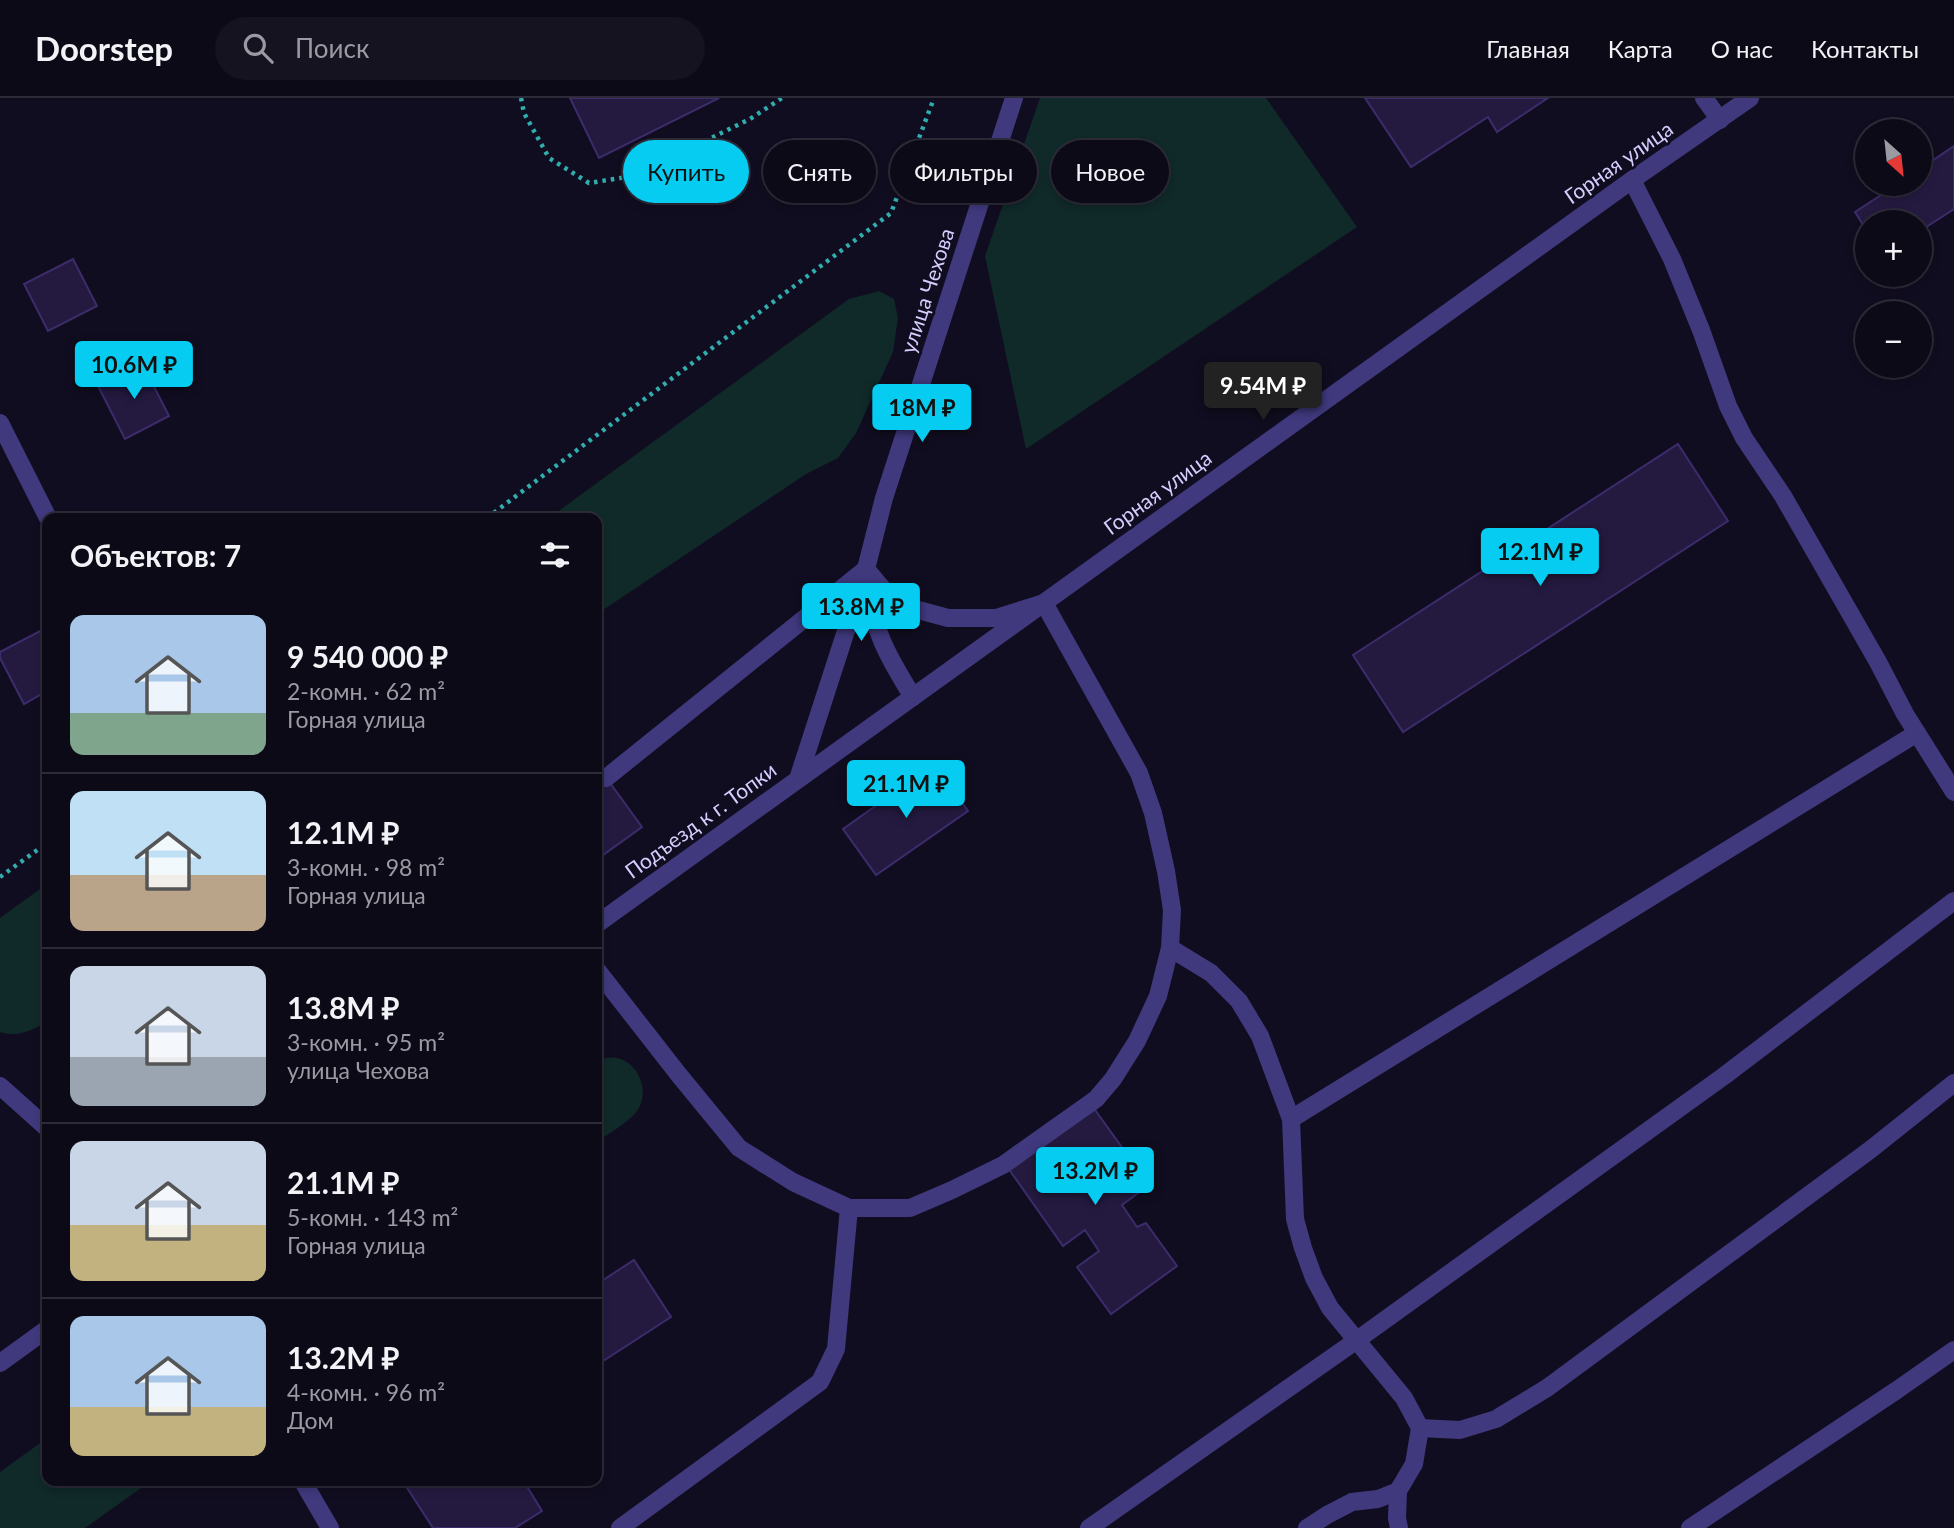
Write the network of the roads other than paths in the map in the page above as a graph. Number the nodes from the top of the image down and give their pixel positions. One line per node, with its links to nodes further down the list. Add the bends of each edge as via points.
1 (1014, 98): 8 (street, улица Чехова, via 884,498)
2 (1704, 98): 4 (street)
3 (1750, 98): 4 (street, Горная улица)
4 (1720, 120): 5 (street, Горная улица)
5 (1632, 180): 9 (street, Горная улица); 11 (street, via 1672,259 1744,438 1783,496)
6 (0, 423): 7 (street)
7 (45, 513)
8 (866, 569): 9 (street, via 887,594 911,608 948,618 996,618); 10 (street, via 876,629); 12 (street); 13 (street, улица Чехова)
9 (1044, 603): 10 (street, Горная улица); 17 (street, via 1139,773 1166,871 1172,911)
10 (913, 697): 13 (street, Горная улица)
11 (1917, 733): 14 (street); 21 (street)
12 (606, 778)
13 (798, 779): 16 (street, Подъезд к г. Топки)
14 (1954, 792)
15 (1954, 901): 25 (street, via 1724,1076)
16 (602, 920)
17 (1170, 948): 21 (street, via 1211,973 1239,1001 1260,1036); 23 (street, via 1158,996 1137,1041 1096,1099 1003,1164 952,1190 910,1208)
18 (602, 976): 23 (street, via 739,1148 793,1182)
19 (1954, 1083): 28 (street, via 1547,1388 1496,1419 1460,1430)
20 (0, 1086): 22 (street)
21 (1292, 1119): 25 (street, via 1295,1219 1303,1248 1330,1308)
22 (42, 1124)
23 (849, 1208): 32 (street, via 836,1349 820,1382)
24 (42, 1333): 27 (street)
25 (1357, 1340): 28 (street, via 1404,1398); 33 (street)
26 (1954, 1350): 36 (street)
27 (0, 1363)
28 (1420, 1428): 30 (street, via 1414,1464)
29 (306, 1486): 31 (street)
30 (1398, 1491): 34 (street, via 1352,1502); 35 (street)
31 (330, 1528)
32 (620, 1528)
33 (1089, 1528)
34 (1307, 1528)
35 (1399, 1528)
36 (1690, 1528)

